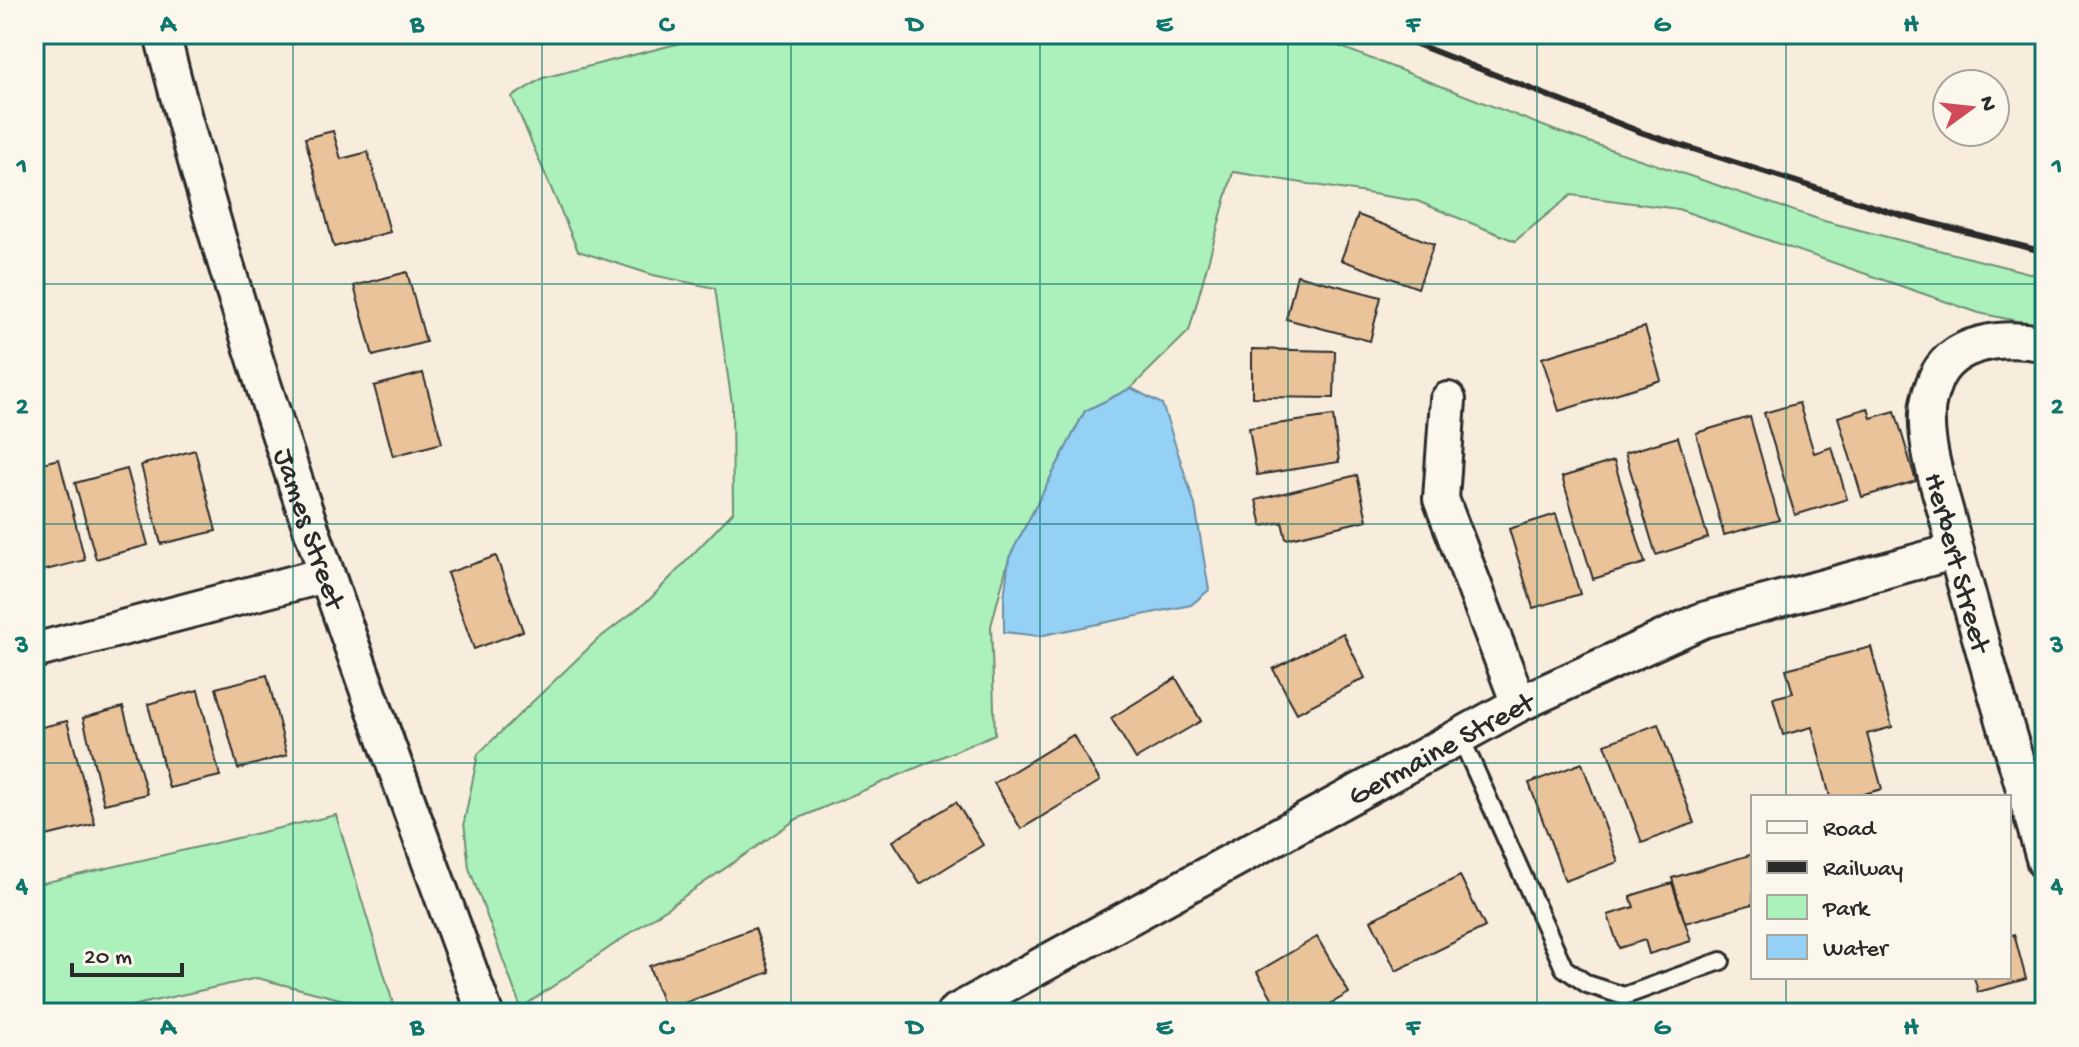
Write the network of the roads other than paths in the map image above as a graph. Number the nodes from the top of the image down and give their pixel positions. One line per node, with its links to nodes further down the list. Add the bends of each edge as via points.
1 (162, 34): 5 (street, James Street, via 232,288)
2 (2045, 344): 4 (street, Herbert Street, via 2001,339 1969,347 1934,380 1926,412 1930,450)
3 (1448, 400): 7 (street, via 1441,499)
4 (1956, 551): 7 (street, Germaine Street, via 1703,620); 9 (street, Herbert Street)
5 (325, 575): 6 (street); 11 (street, James Street)
6 (34, 651)
7 (1519, 704): 8 (street, Germaine Street)
8 (1460, 736): 10 (lane, via 1564,968 1587,984 1624,996); 12 (street, Germaine Street)
9 (2045, 862)
10 (1721, 961)
11 (485, 1013)
12 (954, 1013)

